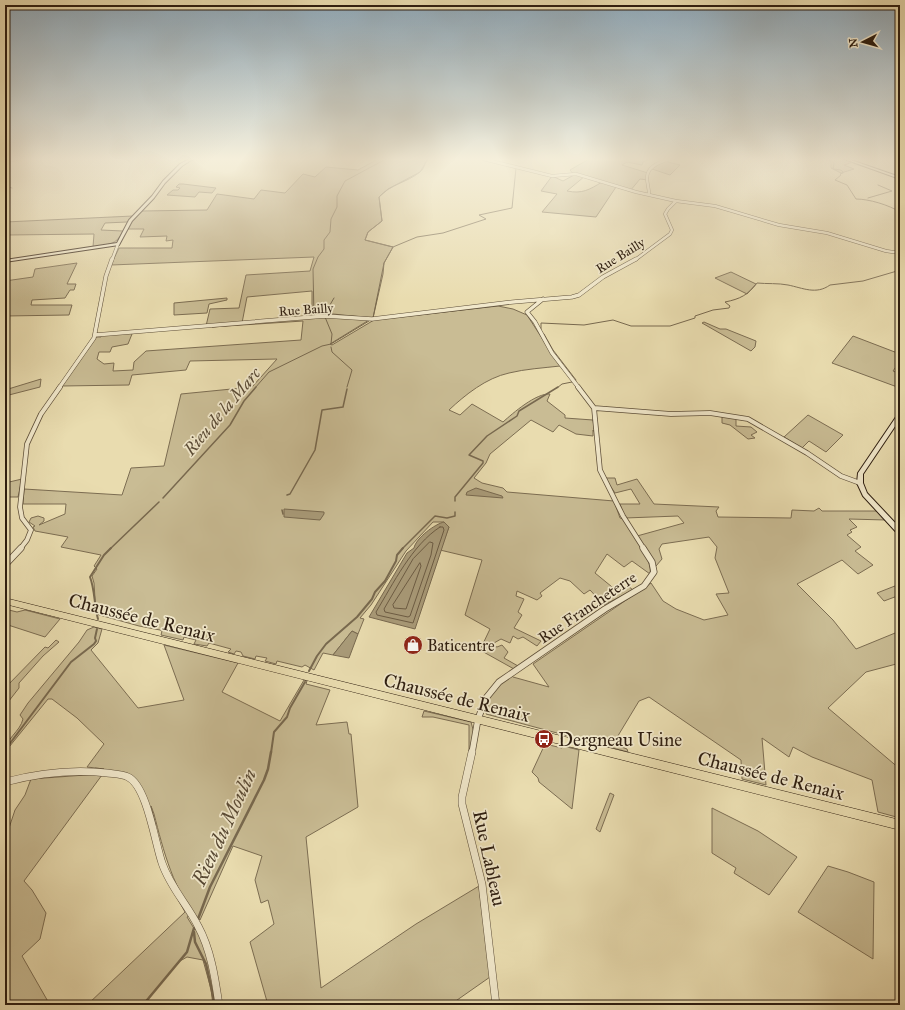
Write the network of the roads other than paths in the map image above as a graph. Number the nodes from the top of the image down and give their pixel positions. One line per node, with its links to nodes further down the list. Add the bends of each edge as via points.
1 (145, 206): 4 (street, via 130,221)
2 (669, 206): 7 (street, Rue Bailly, via 665,221 671,232 631,263 603,277 579,295)
3 (716, 206): 5 (street, via 779,225 827,233)
4 (118, 244): 6 (street); 8 (street, via 106,276)
5 (900, 253)
6 (5, 261)
7 (543, 299): 8 (street, Rue Bailly, via 372,319 325,316); 9 (street, via 527,312 552,353)
8 (95, 335): 14 (street, via 41,414 27,444 20,507 22,518 31,530 25,542)
9 (594, 408): 11 (street, via 671,414 710,413 748,419 841,476); 16 (street, Rue Francheterre, via 600,470 623,516 652,562 653,575 644,586 499,682 486,698)
10 (900, 414): 11 (street, via 862,470)
11 (860, 483): 12 (street, via 865,494)
12 (897, 526): 13 (street)
13 (900, 532)
14 (5, 565)
15 (5, 600): 16 (main road, Chaussée de Renaix)
16 (478, 719): 18 (main road, Chaussée de Renaix); 20 (street, Rue Lableau, via 462,804 484,894)
17 (5, 782): 19 (street, via 28,776 86,770 121,774 132,780 144,799 166,872 202,934)
18 (900, 825)
19 (219, 1005)
20 (496, 1005)

